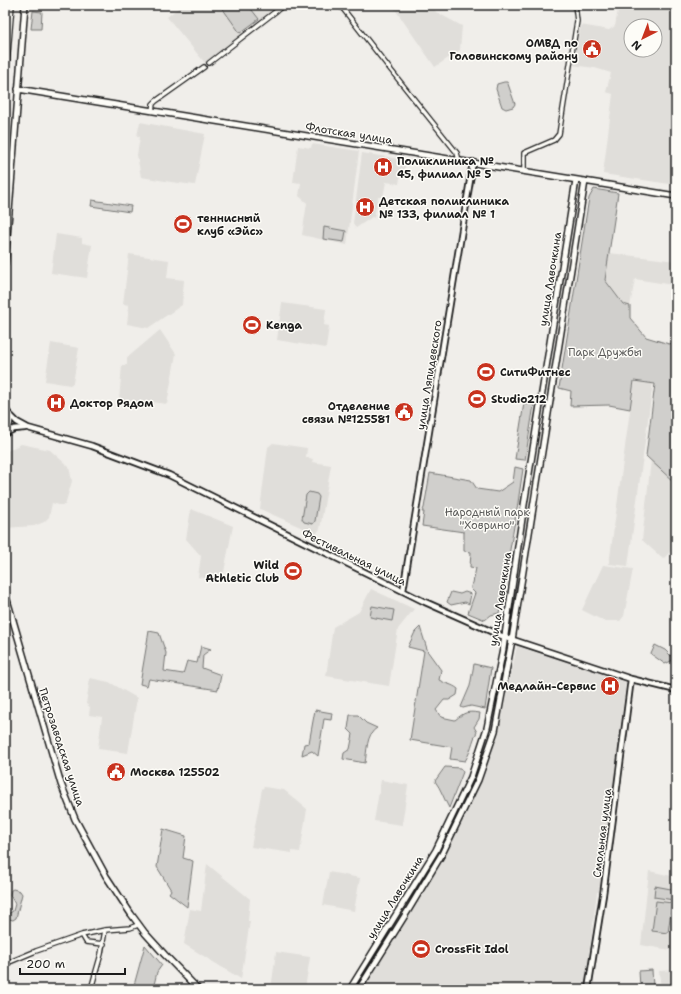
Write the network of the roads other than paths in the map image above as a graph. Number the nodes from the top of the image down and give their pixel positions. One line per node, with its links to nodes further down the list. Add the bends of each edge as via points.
1 (12, 5): 9 (street)
2 (25, 5): 8 (main road)
3 (284, 5): 6 (street)
4 (340, 5): 11 (street, via 458,153)
5 (575, 5): 13 (street, via 577,21 560,134 554,140 524,153)
6 (208, 63)
7 (204, 67): 10 (street, via 156,101)
8 (18, 89): 10 (main road, Флотская улица); 19 (main road)
9 (5, 90)
10 (152, 111): 11 (main road, Флотская улица)
11 (458, 160): 12 (main road, Флотская улица)
12 (473, 162): 13 (main road, Флотская улица); 25 (street, улица Ляпидевского)
13 (524, 171): 14 (main road, Флотская улица)
14 (576, 180): 15 (main road, Флотская улица); 17 (main road, улица Лавочкина)
15 (585, 181): 16 (main road, Флотская улица); 18 (main road, улица Лавочкина)
16 (676, 196)
17 (564, 252): 18 (street, via 569,249); 23 (main road, улица Лавочкина)
18 (573, 254): 24 (main road, улица Лавочкина)
19 (5, 263)
20 (6, 410): 21 (street, Фестивальная улица, via 17,422); 22 (main road, via 10,424)
21 (28, 428): 22 (street, Фестивальная улица, via 14,429); 25 (street, Фестивальная улица, via 92,446 160,471)
22 (5, 434)
23 (524, 503): 24 (street, via 528,507); 27 (main road, улица Лавочкина)
24 (533, 504): 28 (main road, улица Лавочкина)
25 (403, 591): 27 (street, Фестивальная улица)
26 (5, 592): 35 (main road, Петрозаводская улица, via 65,796 106,876)
27 (504, 637): 28 (street, Фестивальная улица); 31 (main road, улица Лавочкина, via 480,754)
28 (512, 640): 29 (street, Фестивальная улица); 32 (main road, улица Лавочкина, via 498,716 487,756)
29 (631, 679): 30 (street, Фестивальная улица); 44 (street, Смольная улица)
30 (676, 690)
31 (436, 850): 32 (street, via 437,855); 33 (main road, улица Лавочкина)
32 (442, 854): 34 (main road, улица Лавочкина)
33 (431, 859): 34 (street, via 436,858); 42 (main road, улица Лавочкина)
34 (437, 863): 43 (main road, улица Лавочкина)
35 (138, 925): 36 (street); 41 (main road, Петрозаводская улица)
36 (105, 930): 37 (street); 38 (street)
37 (82, 935): 38 (street, via 86,942); 39 (street)
38 (104, 944): 40 (street)
39 (5, 964)
40 (91, 989)
41 (198, 989)
42 (350, 989)
43 (359, 989)
44 (588, 989)

